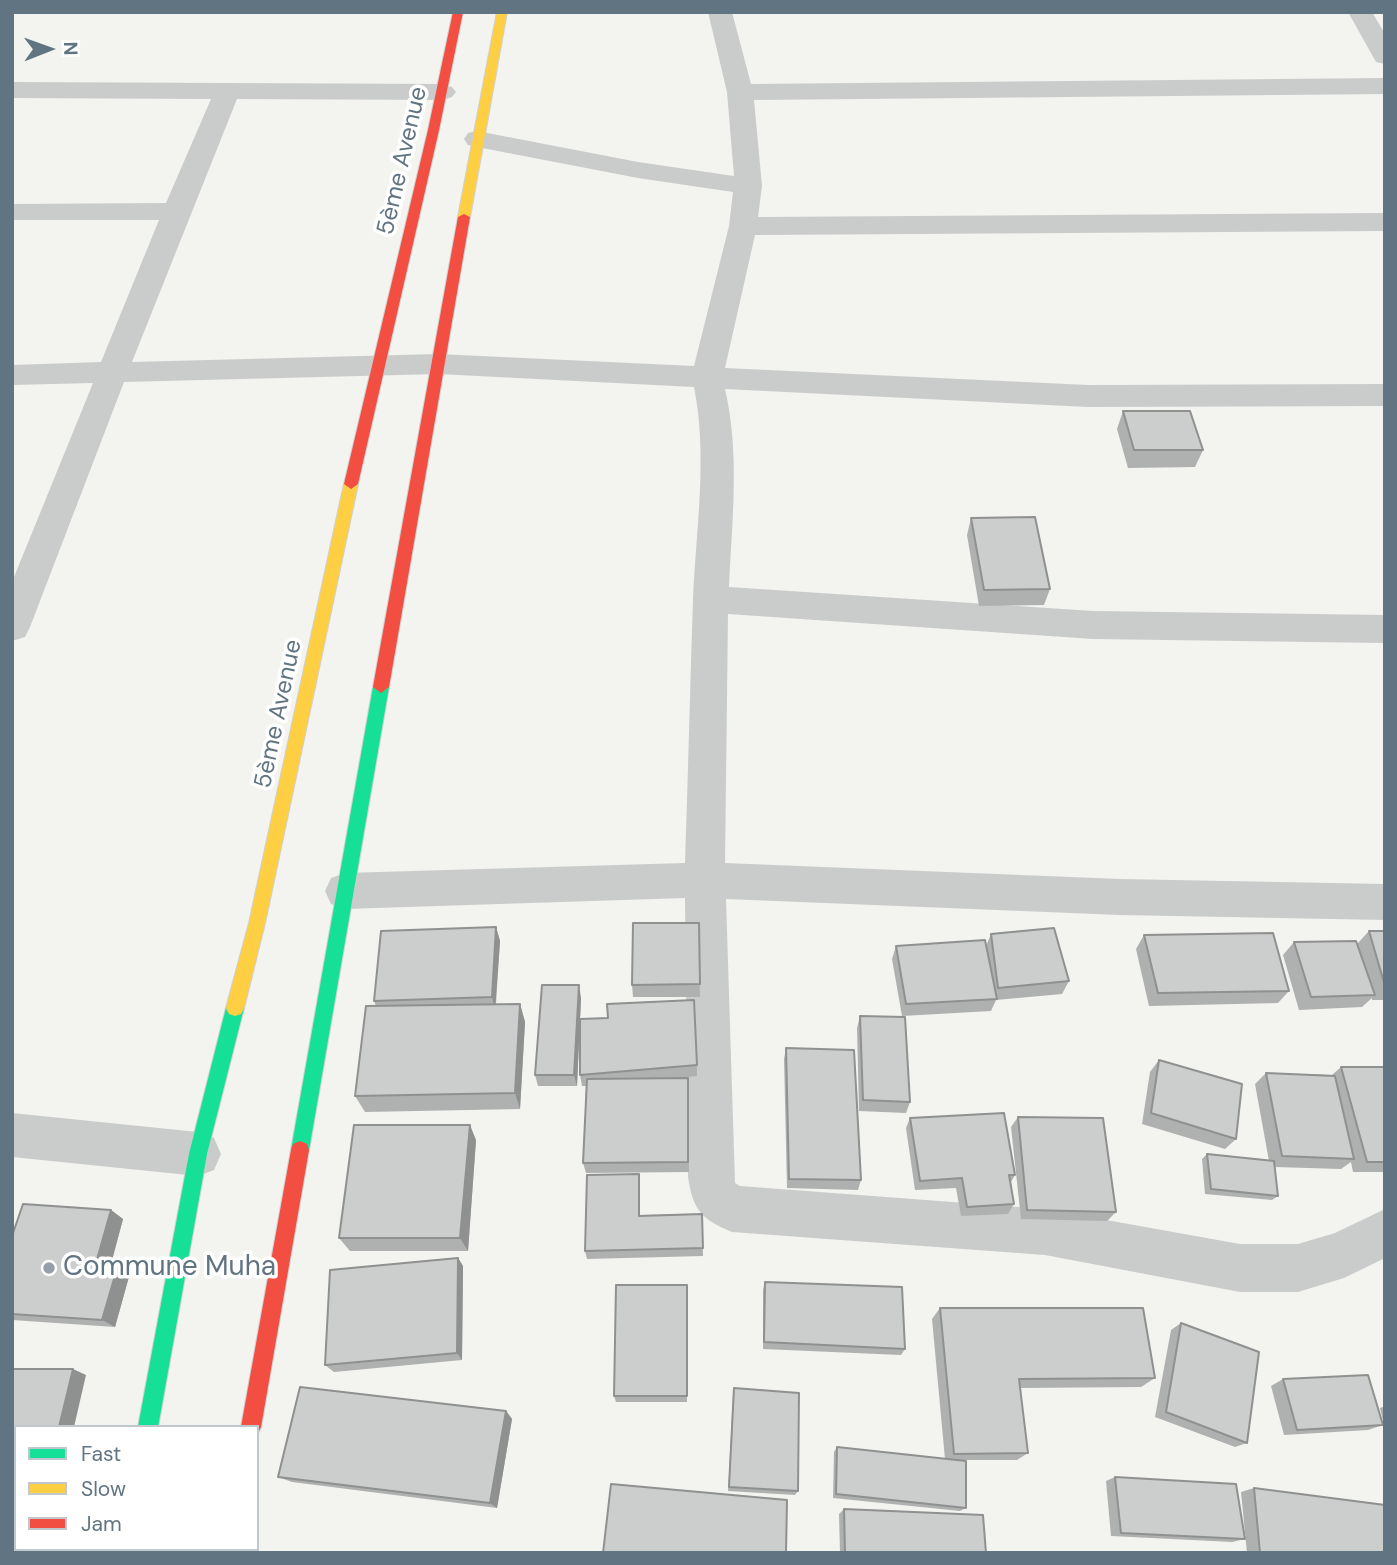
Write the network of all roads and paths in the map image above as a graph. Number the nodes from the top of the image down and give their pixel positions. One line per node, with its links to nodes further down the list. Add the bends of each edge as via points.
1 (458, 12): 9 (street, 5ème Avenue)
2 (502, 12): 11 (street)
3 (720, 12): 10 (street)
4 (1360, 12): 5 (street)
5 (1385, 57)
6 (1385, 86): 10 (street)
7 (228, 89): 8 (street); 9 (street); 13 (street)
8 (12, 90)
9 (443, 92): 18 (street, 5ème Avenue)
10 (740, 92): 12 (street)
11 (477, 139): 12 (street); 17 (street)
12 (748, 186): 16 (street)
13 (176, 211): 14 (street); 19 (street)
14 (12, 212)
15 (1385, 222): 16 (street)
16 (743, 226): 21 (street)
17 (438, 363): 18 (street); 21 (street); 27 (street)
18 (377, 365): 19 (street); 30 (street, 5ème Avenue, via 257,923)
19 (112, 370): 20 (street); 24 (street)
20 (12, 375)
21 (707, 377): 22 (street, via 1088,396); 23 (street, via 718,452)
22 (1385, 395)
23 (711, 599): 25 (street, via 1093,625); 26 (street)
24 (12, 626)
25 (1385, 629)
26 (705, 880): 27 (street); 28 (street, via 1121,897); 31 (street, via 710,1177 714,1196 732,1209 1045,1232 1240,1268 1298,1268 1344,1254)
27 (345, 891): 33 (street)
28 (1385, 902)
29 (12, 1135): 30 (street)
30 (198, 1154): 32 (street, 5ème Avenue)
31 (1385, 1232)
32 (148, 1425)
33 (251, 1425)

